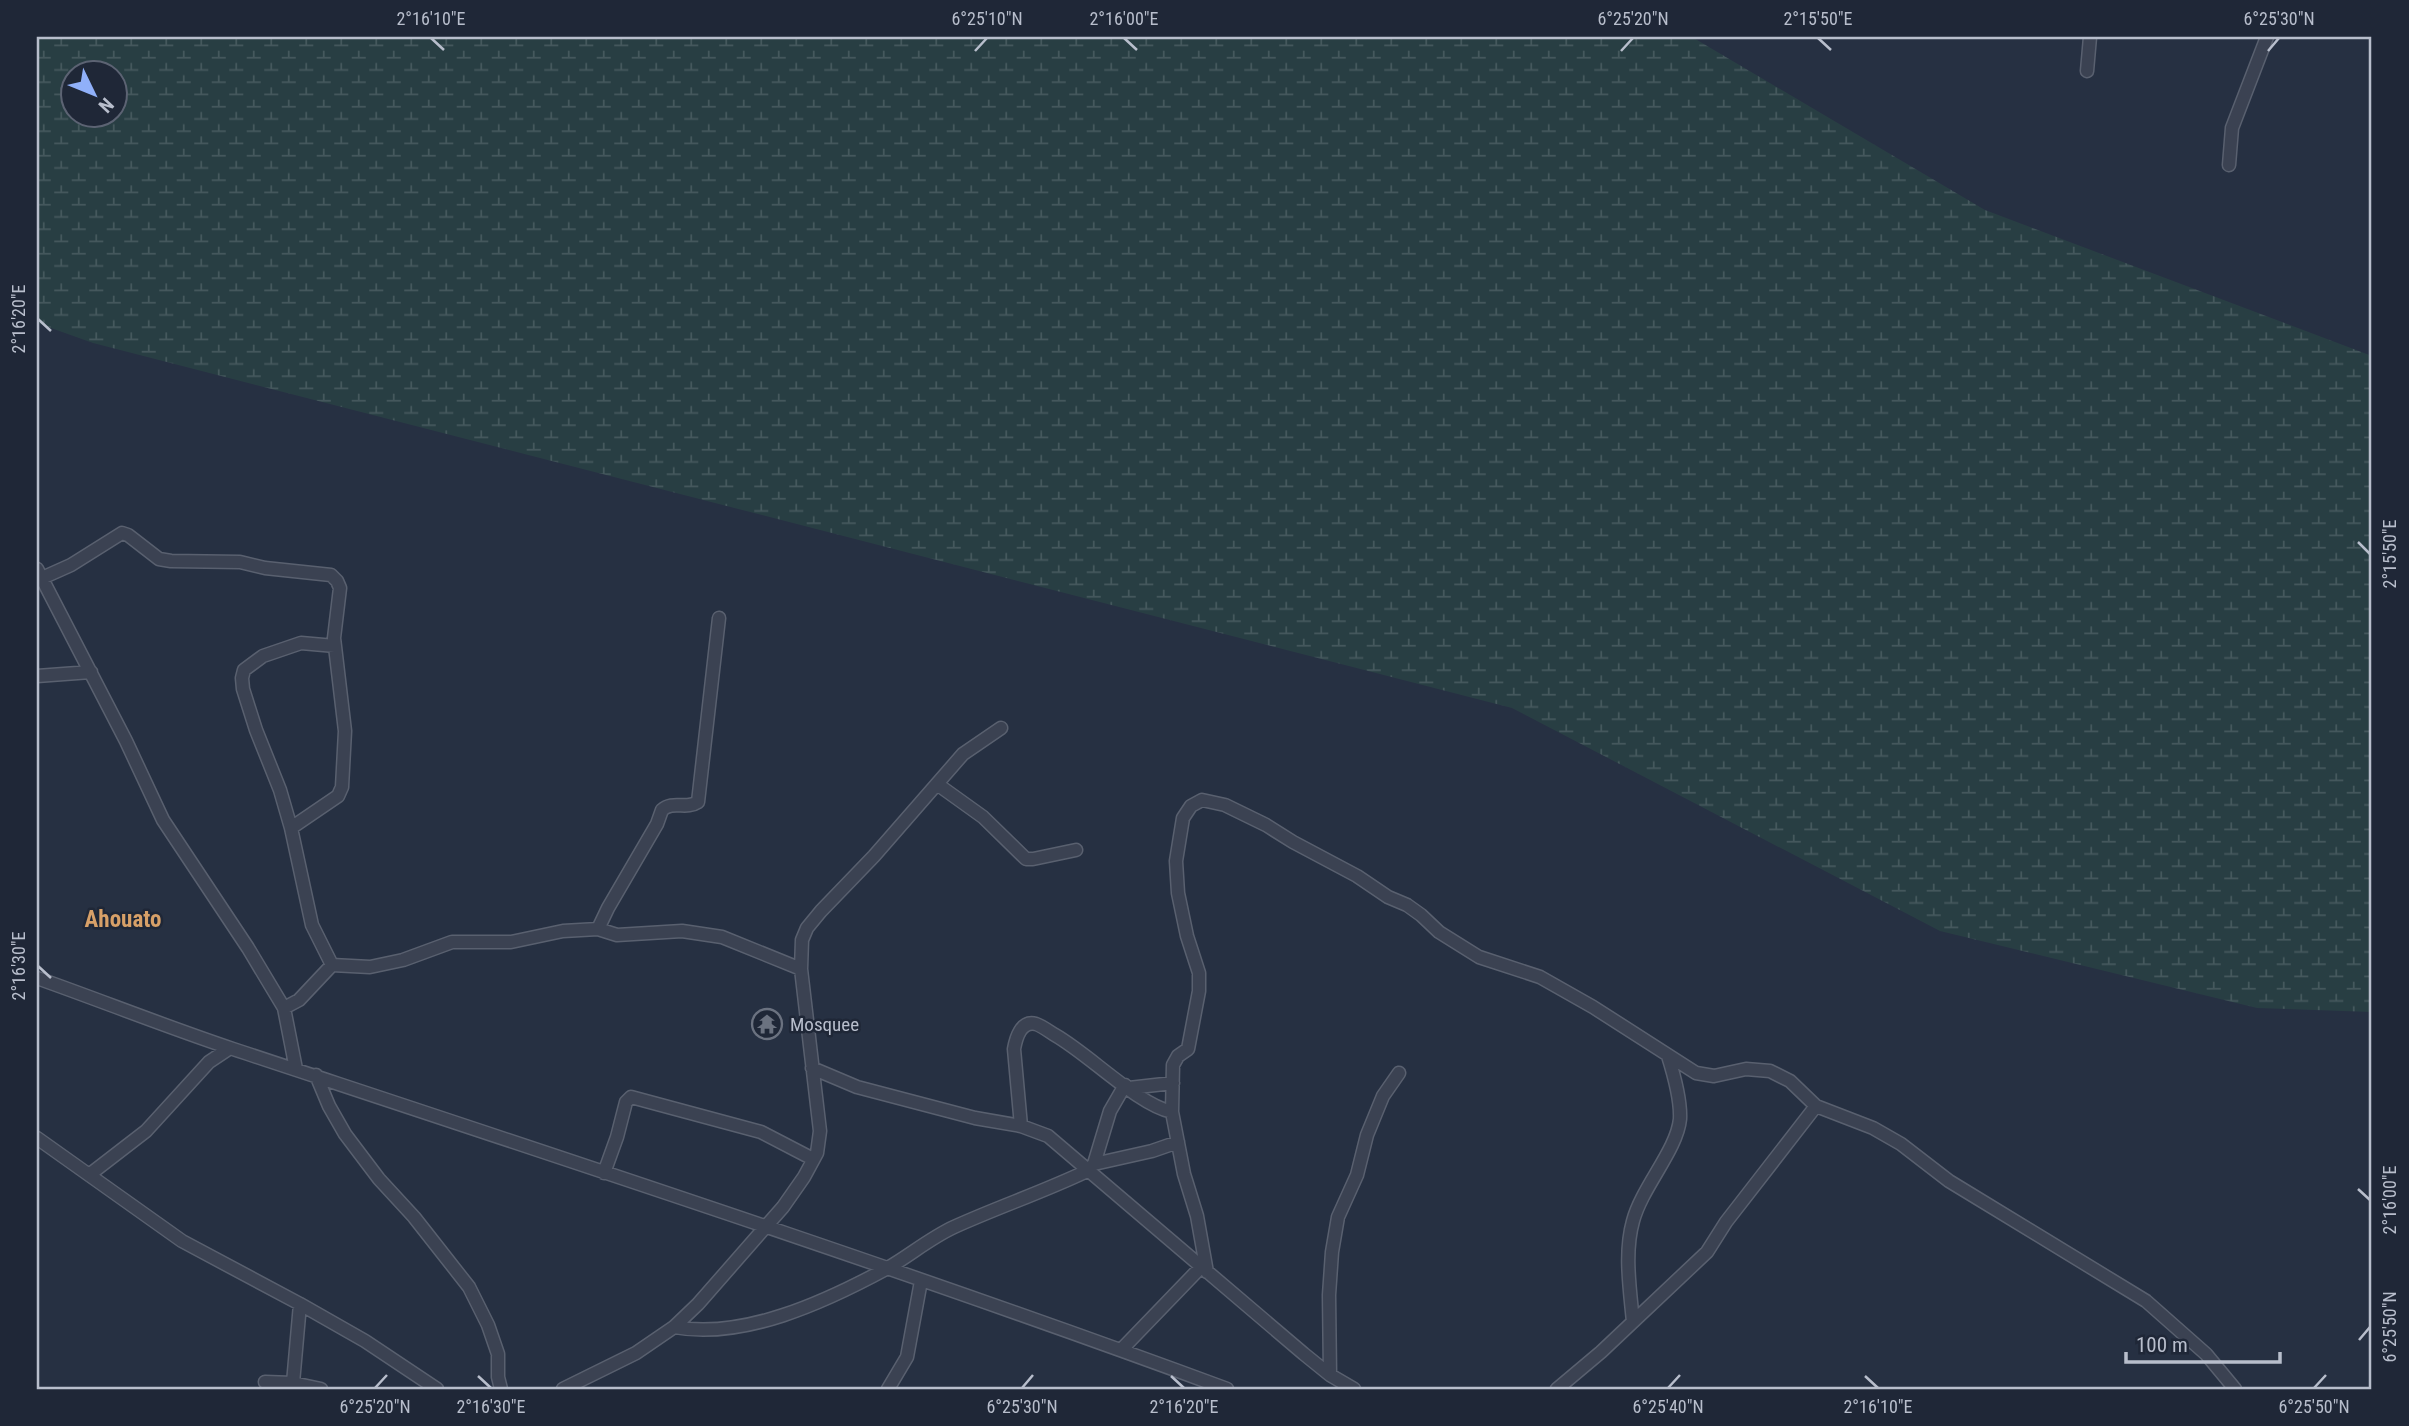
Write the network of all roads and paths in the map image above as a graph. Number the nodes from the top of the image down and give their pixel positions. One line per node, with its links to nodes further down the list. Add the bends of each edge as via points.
1 (2090, 37): 3 (street)
2 (2267, 37): 4 (street, via 2232,128)
3 (2087, 71)
4 (2229, 164)
5 (40, 573): 7 (street, via 71,565 121,533 159,559 240,562 331,575 340,588); 8 (street)
6 (719, 618): 14 (street, via 698,802 672,804 662,810)
7 (335, 646): 12 (street, via 345,731 342,788 338,796); 12 (street, via 301,643 263,656 244,670 242,678)
8 (90, 672): 9 (street); 18 (street, via 163,820)
9 (37, 676)
10 (1001, 728): 11 (street, via 963,754)
11 (937, 784): 13 (street, via 983,817 1026,859); 16 (street, via 807,929)
12 (291, 828): 15 (street, via 312,925)
13 (1076, 850)
14 (598, 929): 15 (street, via 511,942 452,942 370,967); 16 (street, via 617,935 682,931 722,937)
15 (332, 965): 18 (street, via 299,1000)
16 (801, 969): 21 (street)
17 (37, 978): 19 (street)
18 (284, 1008): 22 (street)
19 (230, 1048): 22 (street); 35 (street, via 209,1062 146,1131)
20 (1668, 1056): 25 (street, via 1540,977 1479,957 1407,905 1247,814 1202,800 1183,818 1178,851 1178,893 1199,973 1199,991 1190,1044 1175,1059); 27 (street, via 1696,1073 1714,1076 1746,1069 1770,1071 1790,1081); 41 (street, via 1680,1120 1632,1224 1628,1271)
21 (812, 1068): 29 (street, via 857,1087); 32 (street, via 820,1131)
22 (296, 1069): 24 (street)
23 (1399, 1073): 44 (street, via 1383,1096 1338,1217 1329,1294)
24 (316, 1075): 34 (street); 49 (street, via 345,1134 469,1287 498,1354)
25 (1173, 1083): 26 (street); 28 (street)
26 (1127, 1087): 28 (street, via 1154,1107); 29 (street, via 1076,1047 1028,1024 1016,1038 1014,1049); 33 (street, via 1110,1111)
27 (1815, 1106): 41 (street, via 1707,1252); 55 (street, via 1901,1144 1949,1181 2146,1301 2206,1354)
28 (1172, 1112): 31 (street)
29 (1021, 1126): 33 (street, via 1048,1136)
30 (37, 1138): 35 (street)
31 (1178, 1142): 33 (street); 38 (street, via 1197,1216)
32 (813, 1159): 34 (street, via 761,1132 631,1097); 36 (street)
33 (1090, 1168): 37 (street, via 952,1228); 38 (street)
34 (604, 1173): 36 (street)
35 (89, 1175): 40 (street, via 182,1241)
36 (765, 1227): 37 (street); 42 (street)
37 (886, 1269): 39 (street); 42 (street, via 808,1306 758,1322 723,1330)
38 (1204, 1269): 43 (street); 44 (street)
39 (921, 1281): 43 (street); 51 (street, via 906,1357)
40 (300, 1304): 46 (street); 48 (street)
41 (1633, 1322): 54 (street)
42 (674, 1327): 50 (street, via 636,1353)
43 (1121, 1350): 52 (street)
44 (1330, 1375): 53 (street)
45 (265, 1382): 46 (street)
46 (293, 1383): 47 (street)
47 (321, 1389)
48 (437, 1389)
49 (501, 1389)
50 (563, 1389)
51 (888, 1389)
52 (1227, 1389)
53 (1354, 1389)
54 (1556, 1389)
55 (2235, 1389)

